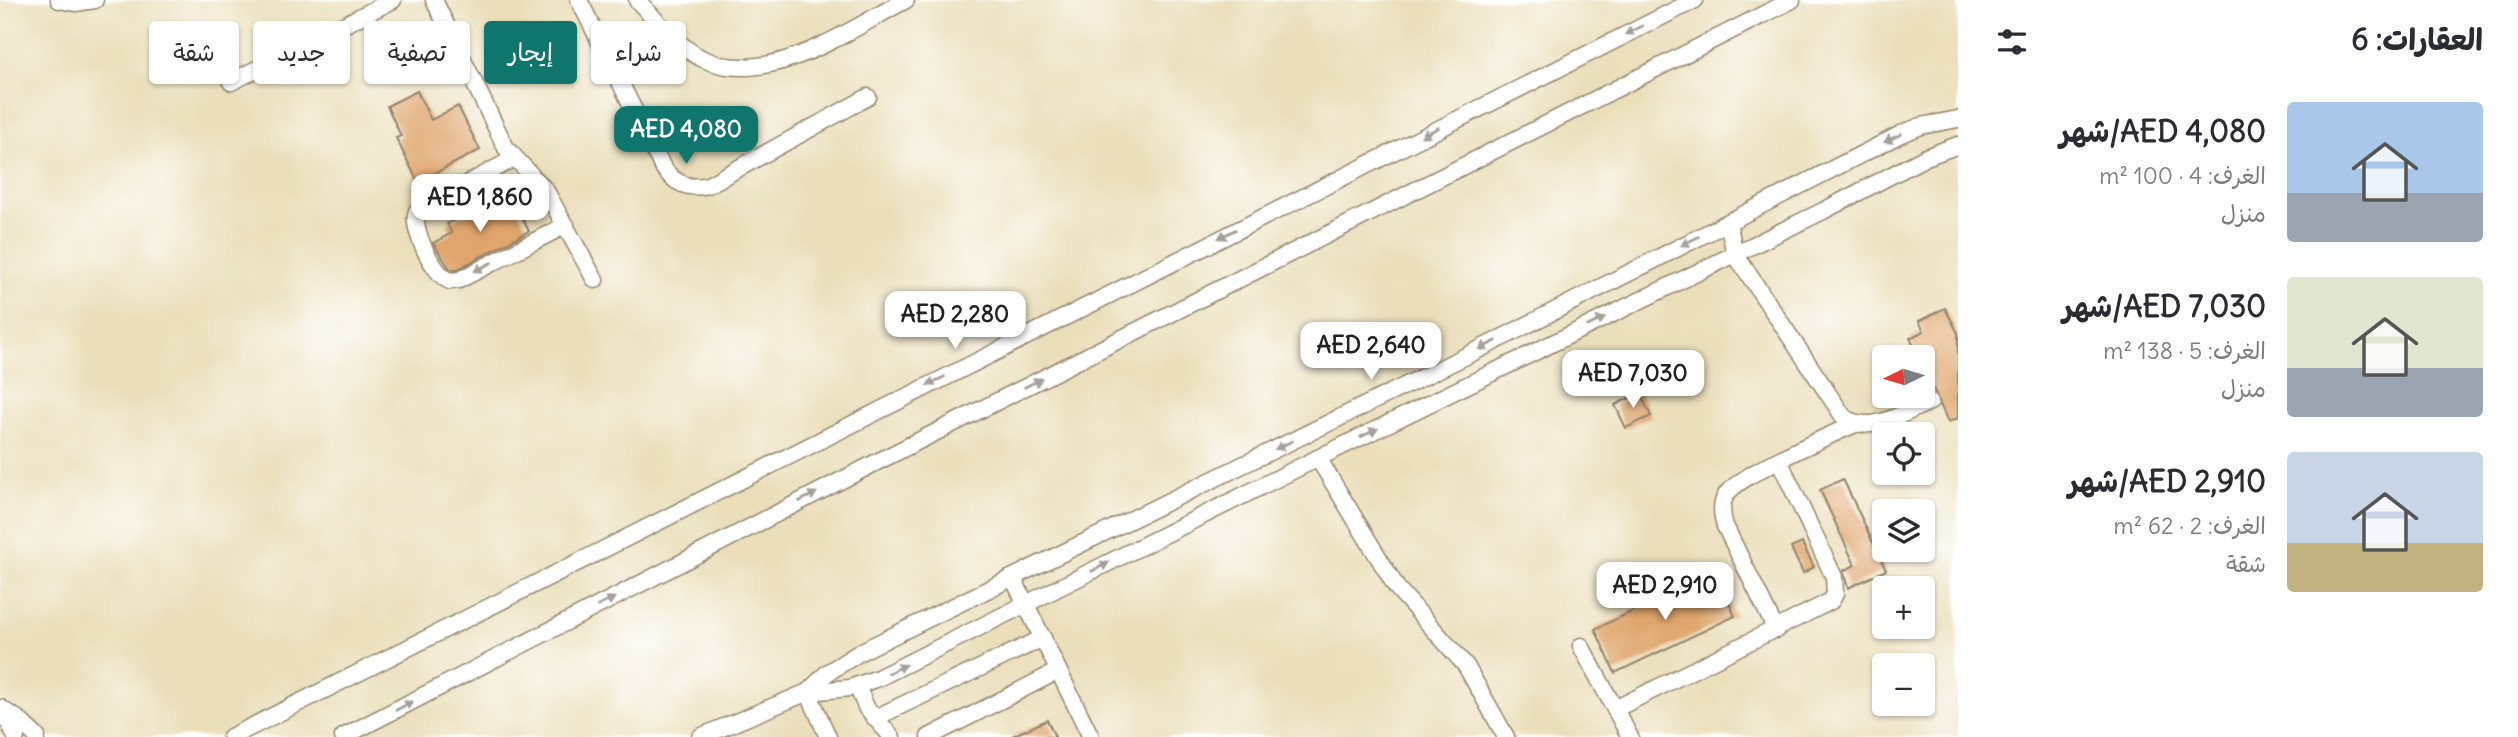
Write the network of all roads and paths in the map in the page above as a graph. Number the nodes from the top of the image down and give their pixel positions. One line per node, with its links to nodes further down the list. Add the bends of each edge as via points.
1 (59, 0): 2 (street)
2 (95, 0)
3 (393, 0): 10 (street)
4 (434, 0): 14 (street)
5 (579, 0): 11 (street, via 662,166 672,179 687,186 708,185)
6 (637, 0): 7 (street, via 680,44 700,57 739,68 762,68 784,62)
7 (906, 0)
8 (1695, 0): 34 (street, one-way to 34)
9 (1792, 0): 39 (street, one-way to 9)
10 (239, 78)
11 (868, 97)
12 (1958, 119): 15 (street, one-way to 15, via 1901,134)
13 (1958, 145): 17 (street)
14 (513, 159): 16 (street, via 546,191); 16 (street, one-way to 14, via 459,279 450,281 439,275 415,229 417,211)
15 (1728, 222): 17 (street); 23 (street, one-way to 23)
16 (566, 225): 18 (street)
17 (1735, 254): 20 (street, via 1843,416); 21 (street, one-way to 17)
18 (595, 280)
19 (1914, 408): 20 (street, via 1870,425)
20 (1855, 424): 22 (street)
21 (1318, 458): 24 (street, one-way to 21); 45 (street, via 1397,588 1466,666)
22 (1779, 460): 25 (street, via 1732,488 1722,506 1726,526); 25 (street, via 1836,585 1831,601)
23 (1013, 578): 24 (street); 30 (street, via 850,657)
24 (1026, 604): 26 (street); 29 (street, one-way to 24)
25 (1776, 630): 32 (street)
26 (1043, 638): 28 (street); 33 (street)
27 (1581, 646): 32 (street)
28 (1058, 671): 43 (street); 44 (street)
29 (857, 686): 30 (street); 33 (street)
30 (808, 692): 40 (street); 41 (street)
31 (1, 707): 35 (street); 36 (street)
32 (1615, 709): 46 (street)
33 (875, 718): 42 (street)
34 (261, 722): 37 (street); 38 (street)
35 (16, 737)
36 (37, 737)
37 (231, 737)
38 (251, 737)
39 (343, 737)
40 (700, 737)
41 (828, 737)
42 (892, 737)
43 (929, 737)
44 (1091, 737)
45 (1506, 737)
46 (1630, 737)

